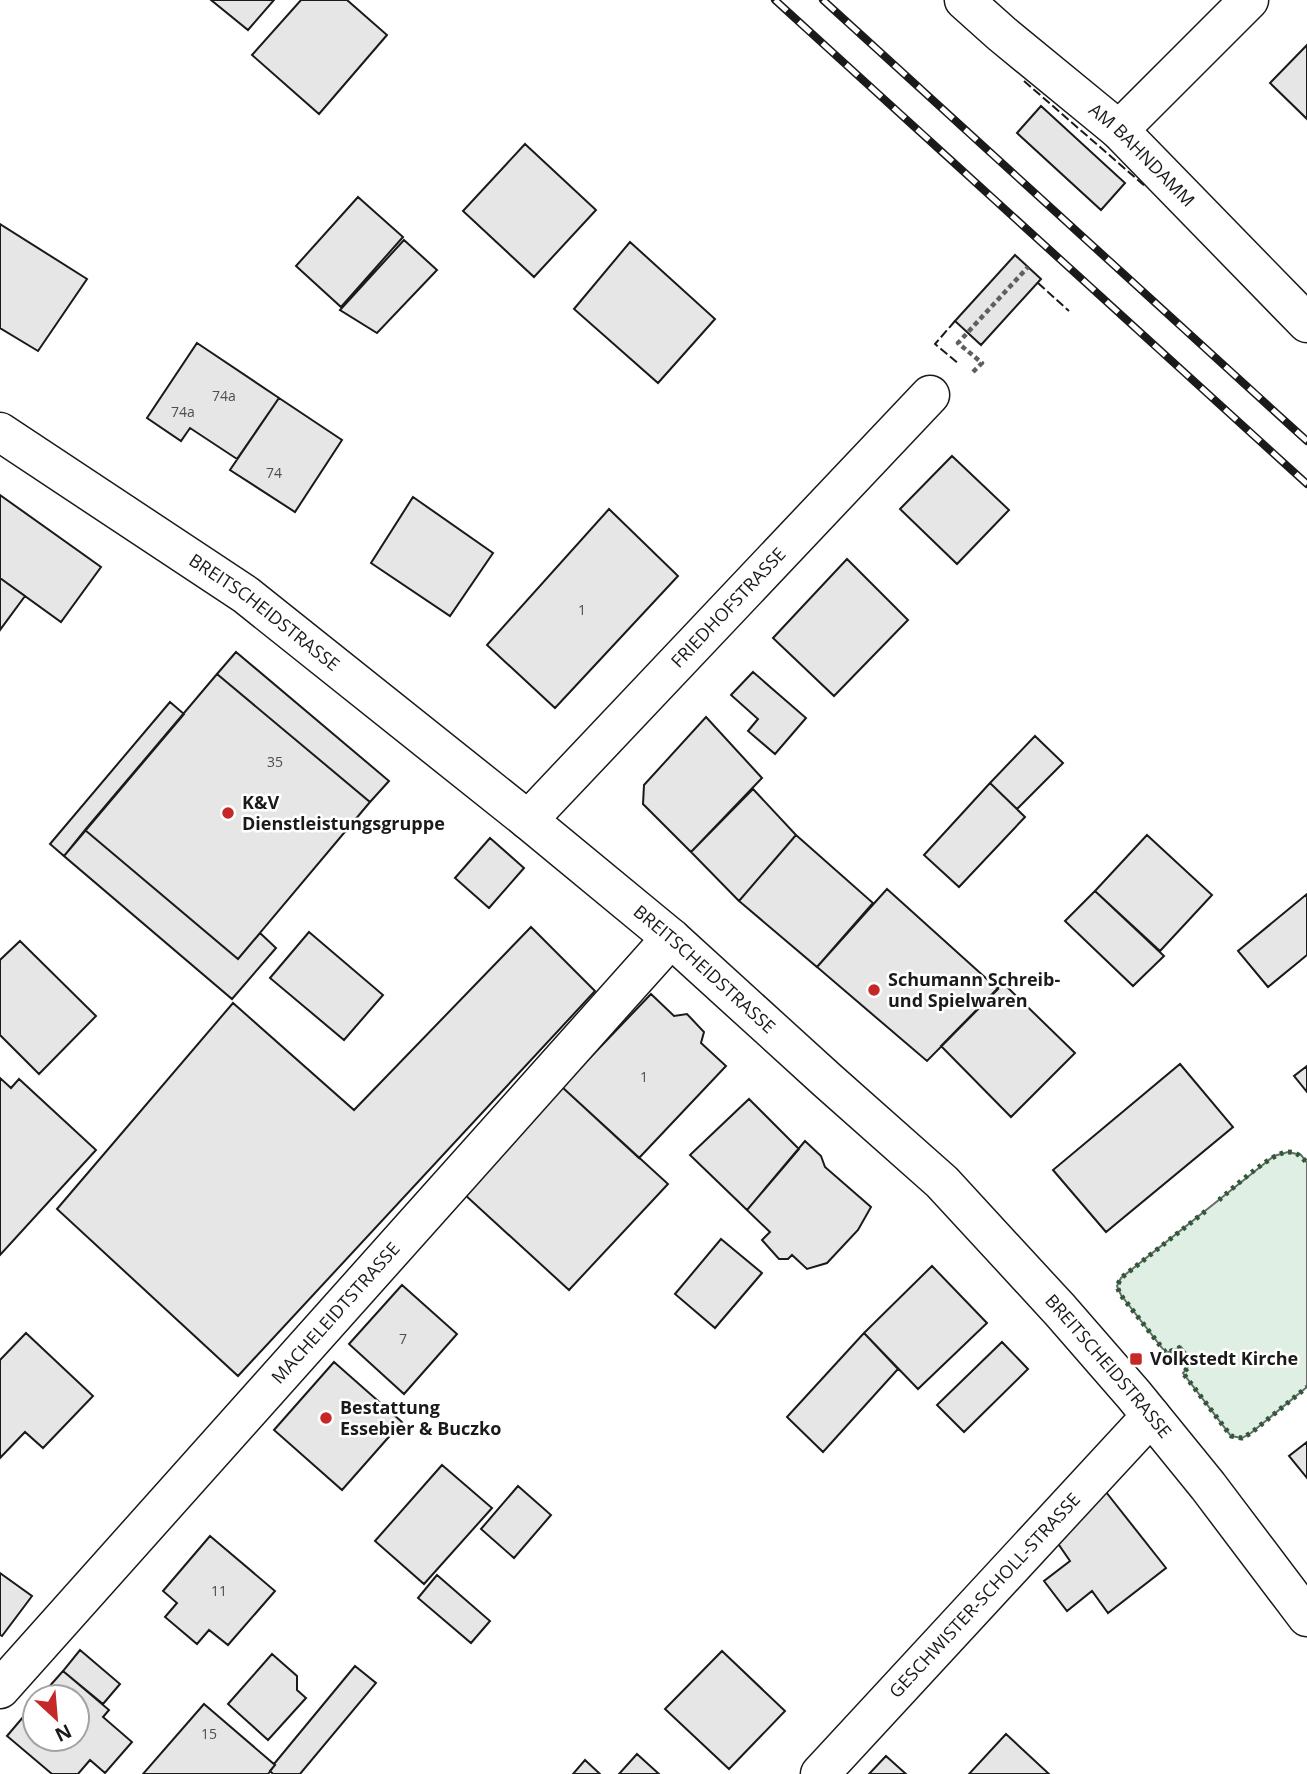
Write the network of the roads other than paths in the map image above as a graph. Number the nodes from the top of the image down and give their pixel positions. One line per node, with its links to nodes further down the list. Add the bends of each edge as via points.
1 (964, 0): 3 (street, AM BAHNDAMM)
2 (1249, 0): 3 (street)
3 (1119, 130): 4 (street, AM BAHNDAMM)
4 (1307, 323)
5 (930, 395): 7 (street, FRIEDHOFSTRASSE)
6 (0, 432): 7 (street, BREITSCHEIDSTRASSE, via 246,595)
7 (528, 820): 8 (street, BREITSCHEIDSTRASSE)
8 (671, 937): 9 (street, BREITSCHEIDSTRASSE, via 942,1182); 11 (street, MACHELEIDTSTRASSE)
9 (1151, 1416): 10 (street, BREITSCHEIDSTRASSE); 12 (street, GESCHWISTER-SCHOLL-STRASSE)
10 (1307, 1617)
11 (0, 1689)
12 (820, 1774)

